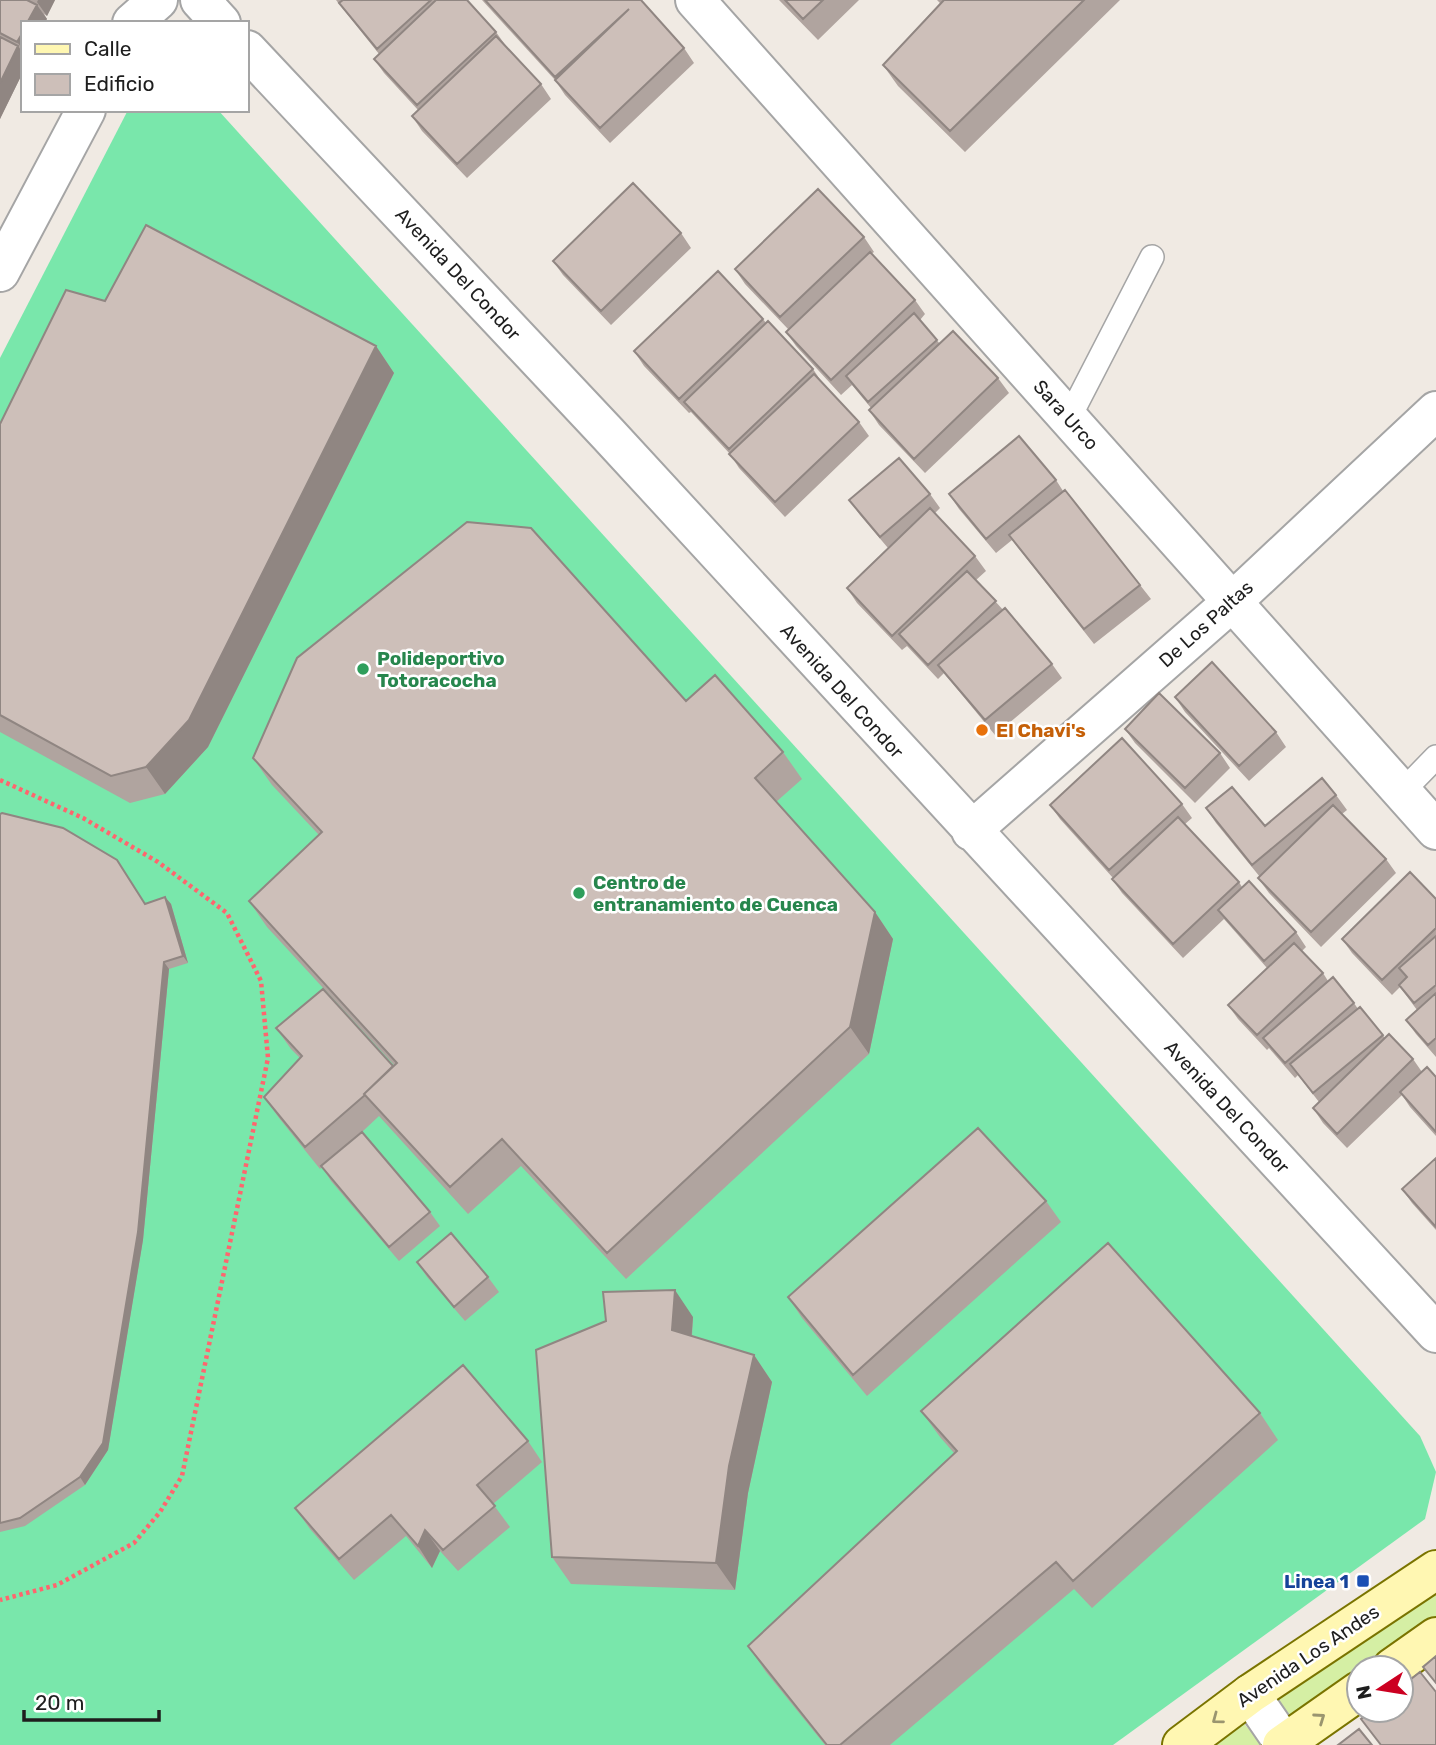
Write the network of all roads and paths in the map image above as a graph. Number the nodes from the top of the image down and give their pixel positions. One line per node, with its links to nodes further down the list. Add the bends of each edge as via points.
1 (158, 0): 4 (street)
2 (200, 0): 5 (street)
3 (695, 0): 11 (street, Sara Urco)
4 (134, 21)
5 (219, 21)
6 (248, 51): 17 (street, Avenida Del Condor, via 608,434)
7 (85, 112): 9 (street)
8 (1152, 257): 11 (lane)
9 (0, 272)
10 (1436, 411): 12 (street, De Los Paltas)
11 (1069, 418): 12 (street, Sara Urco)
12 (1232, 601): 15 (street, Sara Urco); 17 (street, De Los Paltas)
13 (1436, 757): 15 (lane)
14 (0, 780): 20 (path, via 83,818 158,862 227,913 261,981 268,1058 182,1476 134,1543 57,1585)
15 (1400, 794): 16 (street, Sara Urco)
16 (1436, 830)
17 (971, 831): 18 (street, Avenida Del Condor)
18 (1436, 1333)
19 (1436, 1570): 23 (main road, Avenida Los Andes)
20 (0, 1600)
21 (1436, 1637): 22 (main road)
22 (1412, 1654)
23 (1250, 1694): 25 (main road, Avenida Los Andes, one-way to 25); 26 (street)
24 (1345, 1701): 26 (main road, one-way to 24)
25 (1182, 1745)
26 (1283, 1745)

